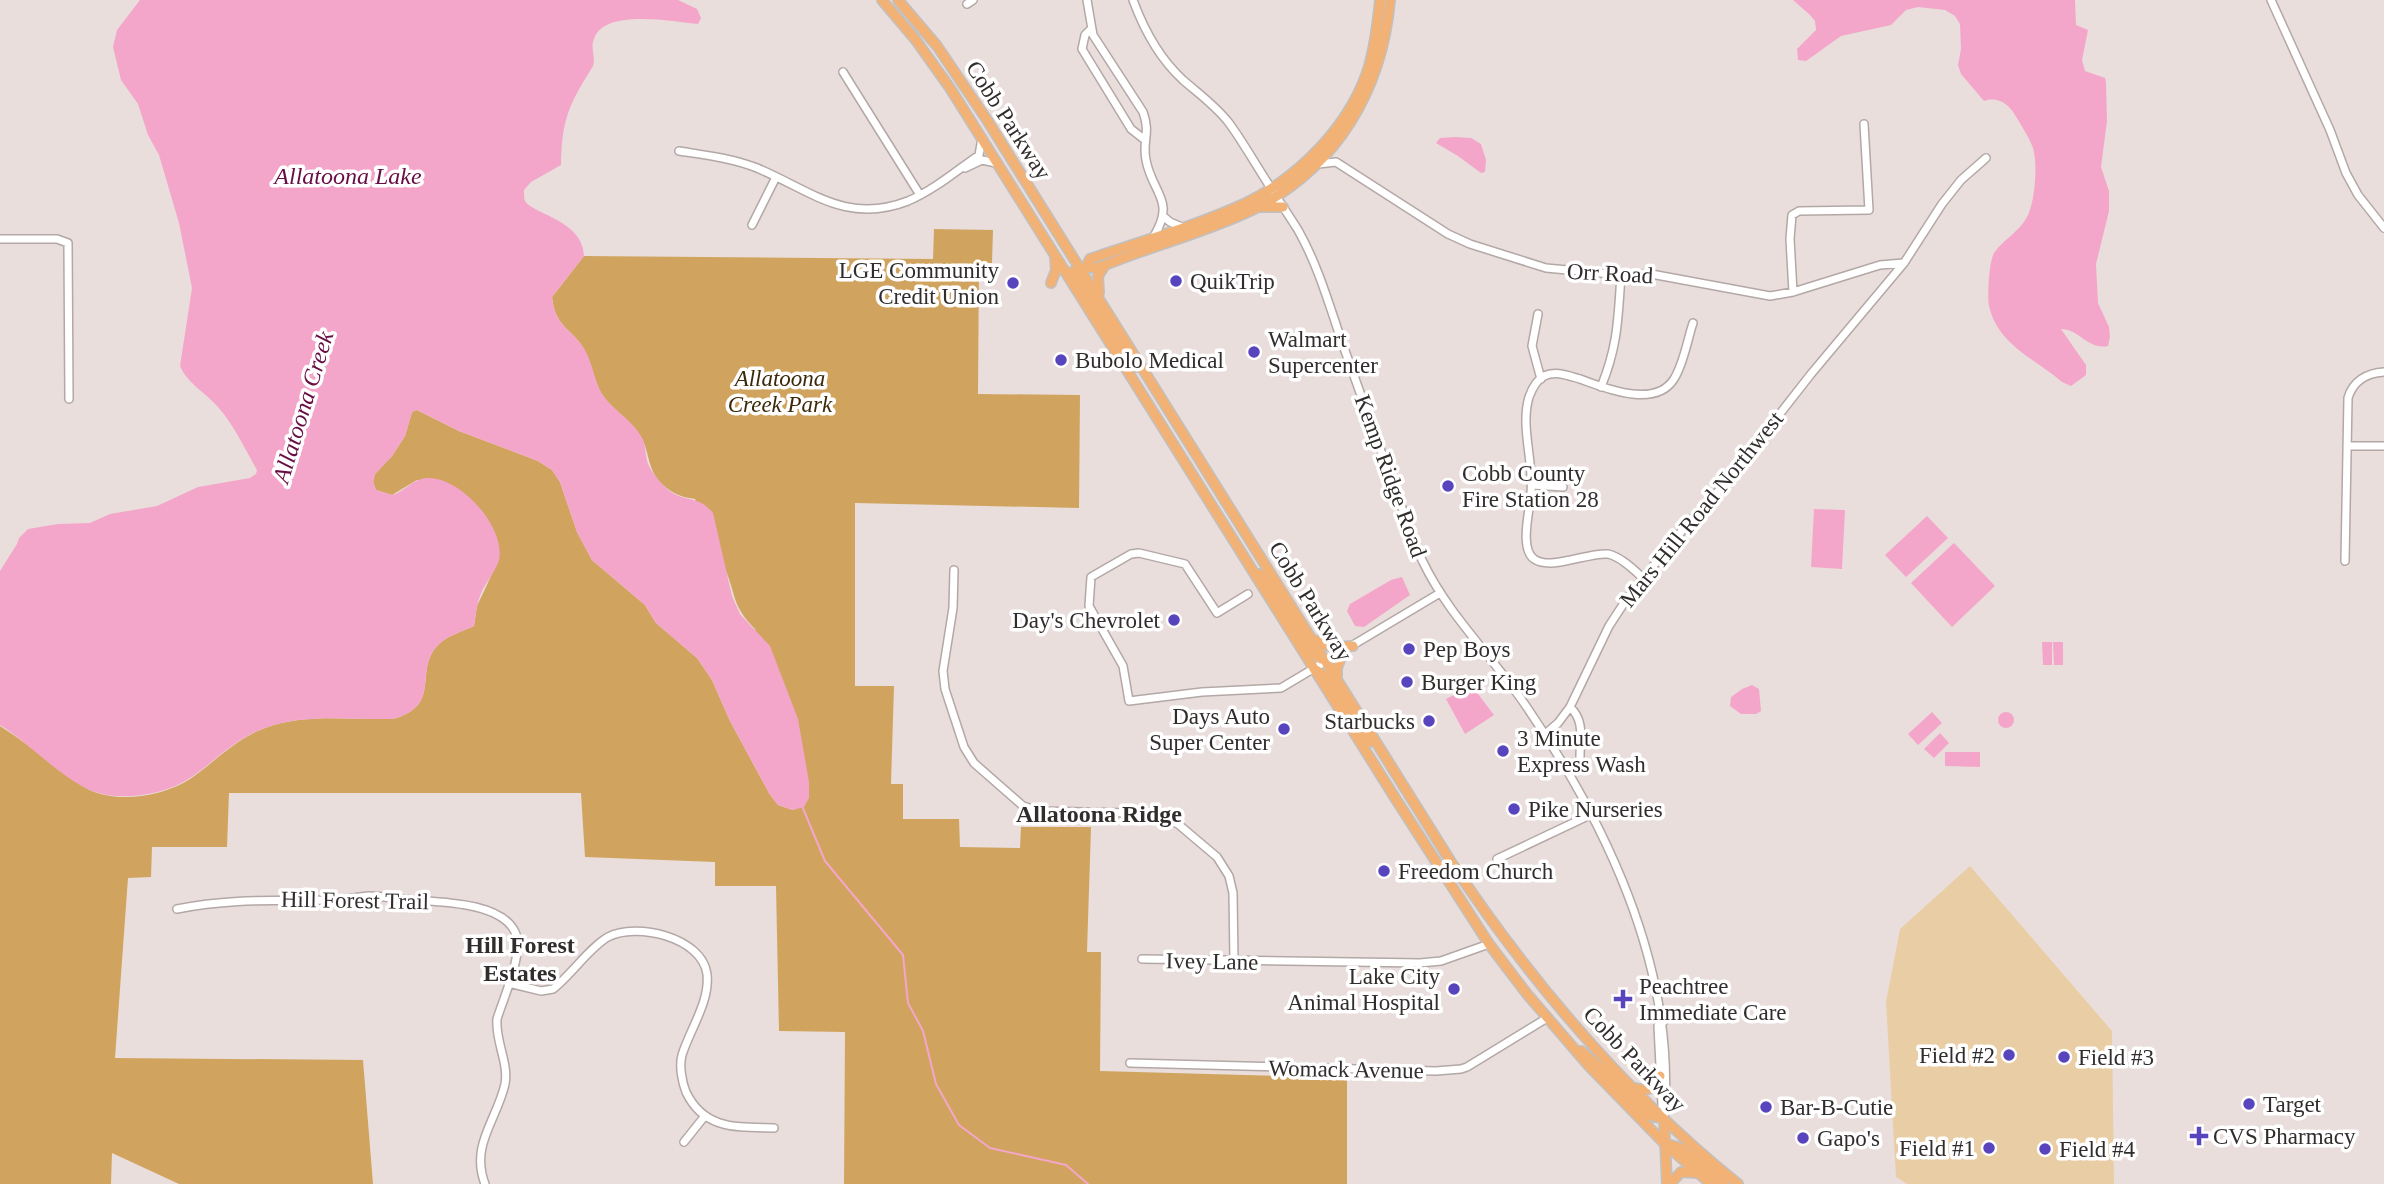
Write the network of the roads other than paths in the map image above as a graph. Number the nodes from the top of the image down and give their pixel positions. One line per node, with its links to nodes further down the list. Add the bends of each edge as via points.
1 (882, 0): 11 (main road, Cobb Parkway, via 928,55)
2 (898, 0): 34 (main road, Cobb Parkway, via 954,70)
3 (1087, 0): 8 (street)
4 (1133, 0): 21 (street, Kemp Ridge Road, via 1153,44 1182,79 1228,121)
5 (1380, 0): 21 (main road, via 1369,65 1349,107 1317,150)
6 (1390, 0): 13 (main road, via 1374,78)
7 (2271, 0): 28 (street, via 2346,173)
8 (1091, 29): 12 (street, via 1143,113 1148,126); 12 (street, via 1082,49 1131,130)
9 (843, 72): 22 (street)
10 (1864, 124): 37 (street, via 1869,211 1799,211 1792,215)
11 (982, 137): 17 (main road, Cobb Parkway); 19 (street, via 981,153)
12 (1145, 140): 25 (street, via 1146,161 1162,196)
13 (1334, 145): 16 (street); 18 (main road)
14 (679, 151): 20 (street, via 733,160)
15 (1986, 158): 32 (street, Mars Hill Road Northwest, via 1941,204)
16 (1336, 162): 18 (street); 35 (street, Orr Road, via 1469,244 1546,268)
17 (998, 164): 19 (street, via 985,159); 31 (main road, Cobb Parkway)
18 (1318, 164): 21 (main road, via 1301,180)
19 (961, 170): 22 (street)
20 (776, 177): 22 (street, via 848,208 884,208); 26 (street)
21 (1274, 192): 23 (street, Kemp Ridge Road); 24 (main road); 27 (main road)
22 (920, 195)
23 (1283, 207): 24 (main road); 54 (street, Kemp Ridge Road, via 1320,276 1395,492 1421,559)
24 (1255, 208): 33 (main road)
25 (1164, 217): 27 (street); 29 (street)
26 (752, 225)
27 (1182, 227): 29 (main road)
28 (2384, 228)
29 (1154, 236): 34 (main road, via 1090,260)
30 (0, 239): 45 (street, via 70,242)
31 (1054, 254): 34 (main road, Cobb Parkway); 36 (main road, via 1056,270)
32 (1904, 263): 37 (street, Orr Road, via 1870,267); 53 (street, Mars Hill Road Northwest)
33 (1105, 265): 34 (main road); 38 (main road, via 1097,284)
34 (1077, 270): 38 (main road, Cobb Parkway); 42 (main road, via 1122,349); 51 (main road, Cobb Parkway)
35 (1620, 275): 37 (street, Orr Road, via 1651,274 1760,295); 44 (street, via 1616,337)
36 (1051, 283)
37 (1793, 292)
38 (1106, 307): 42 (main road, Cobb Parkway)
39 (1538, 314): 43 (street, via 1532,346)
40 (1693, 323): 44 (street, via 1680,367 1668,386 1640,395)
41 (2384, 372): 46 (street, via 2375,372 2351,388)
42 (1149, 379): 56 (main road, Cobb Parkway)
43 (1541, 379): 44 (street, via 1563,374); 48 (street, via 1529,399)
44 (1601, 387)
45 (69, 399)
46 (2347, 446): 47 (street); 50 (street)
47 (2384, 446)
48 (1532, 485): 49 (street); 53 (street, via 1526,544 1532,558 1547,562 1610,555)
49 (1563, 487)
50 (2345, 561)
51 (1248, 564): 59 (main road, via 1258,571 1311,651); 60 (main road, Cobb Parkway, via 1306,657)
52 (954, 570): 71 (street, via 943,671 964,747 974,763 1023,806 1038,811 1132,813 1178,824 1217,857 1229,876)
53 (1643, 578): 62 (street, Mars Hill Road Northwest, via 1617,612)
54 (1440, 593): 57 (street); 63 (street, Kemp Ridge Road)
55 (1248, 594): 60 (street, via 1216,613 1185,564 1139,553 1091,577 1089,606 1123,666 1129,701 1276,690)
56 (1312, 639): 57 (main road, via 1332,647); 59 (main road, Cobb Parkway)
57 (1353, 646): 58 (street)
58 (1343, 652): 59 (street); 61 (main road)
59 (1326, 662): 60 (street); 61 (main road, Cobb Parkway)
60 (1309, 672): 65 (main road, via 1328,678 1355,722); 69 (main road, Cobb Parkway)
61 (1338, 680): 65 (main road, Cobb Parkway)
62 (1570, 707): 63 (street, Mars Hill Road Northwest); 64 (street, via 1580,724)
63 (1544, 734): 66 (street)
64 (1580, 757)
65 (1386, 758): 80 (main road, Cobb Parkway, via 1492,922 1573,1024)
66 (1592, 814): 67 (street); 74 (street, via 1642,935)
67 (1497, 859)
68 (177, 909): 72 (street, Hill Forest Trail, via 255,899 370,896 468,906 496,915 516,933 517,950)
69 (1489, 944): 71 (street, Ivey Lane, via 1434,962); 75 (main road, Cobb Parkway)
70 (1142, 959): 71 (street, Ivey Lane)
71 (1234, 961)
72 (508, 983): 81 (street, via 541,991 553,989 608,937 629,931 678,939 700,957 707,973 704,1001 681,1058 682,1083); 87 (street, Hill Forest Trail, via 496,1031 505,1084 480,1153)
73 (1671, 1011): 76 (street)
74 (1659, 1012): 76 (street); 79 (street)
75 (1547, 1018): 77 (main road, Cobb Parkway); 78 (street, Womack Avenue, via 1461,1069)
76 (1662, 1024): 82 (street)
77 (1568, 1043): 82 (main road, via 1648,1115); 85 (main road, Cobb Parkway)
78 (1130, 1063)
79 (1660, 1076): 80 (main road, via 1652,1088); 82 (street)
80 (1632, 1088): 82 (main road, Cobb Parkway)
81 (704, 1116): 83 (street, via 720,1124); 84 (street)
82 (1664, 1119): 85 (main road); 91 (main road, Cobb Parkway)
83 (774, 1128)
84 (684, 1142)
85 (1665, 1144): 86 (main road, Cobb Parkway); 88 (main road); 90 (main road, via 1681,1149)
86 (1698, 1174): 88 (main road, via 1681,1172); 89 (main road, Cobb Parkway)
87 (485, 1184)
88 (1669, 1184)
89 (1711, 1184)
90 (1724, 1184)
91 (1738, 1184)

